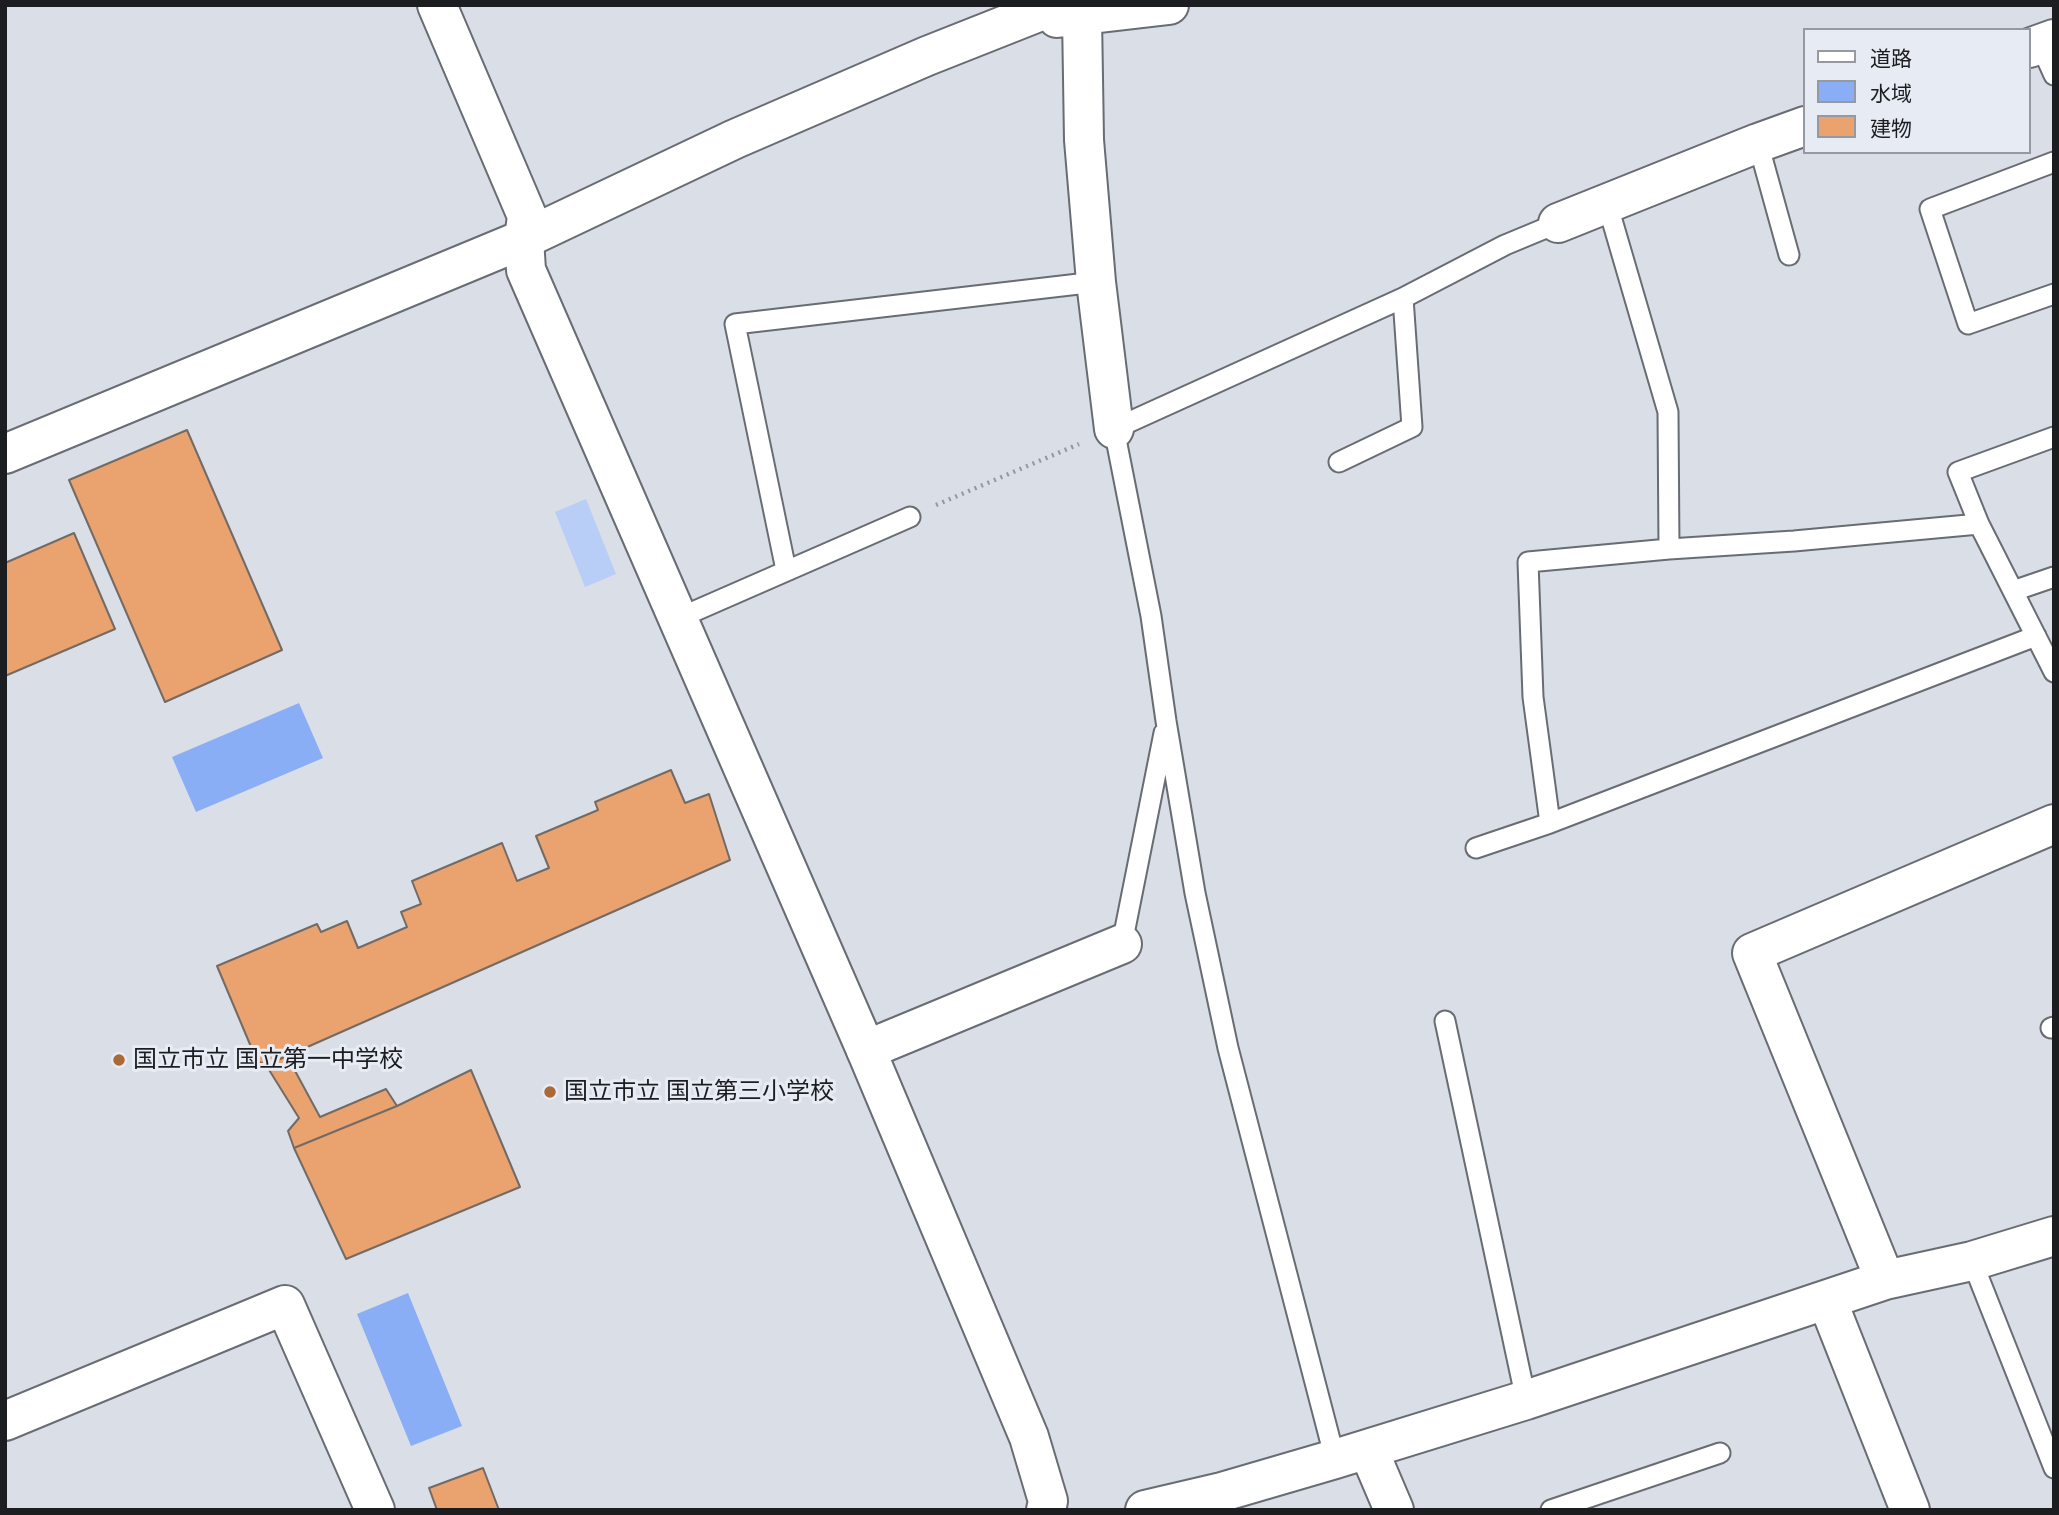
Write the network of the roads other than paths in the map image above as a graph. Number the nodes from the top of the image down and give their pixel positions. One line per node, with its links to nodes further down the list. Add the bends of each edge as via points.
1 (437, 5): 10 (street, via 527,216)
2 (1169, 5): 3 (street)
3 (1069, 10): 4 (street); 12 (street)
4 (1012, 14): 10 (street)
5 (1804, 126): 6 (street)
6 (1758, 143): 8 (street); 11 (lane)
7 (2054, 162): 13 (lane, via 1930,209 1968,324)
8 (1607, 203): 9 (street); 21 (lane, via 1668,412)
9 (1558, 223): 14 (lane)
10 (524, 239): 17 (street); 25 (street, via 526,270)
11 (1789, 255)
12 (1096, 282): 15 (street); 22 (lane, via 735,324)
13 (2054, 293)
14 (1403, 298): 15 (lane); 18 (lane, via 1412,427)
15 (1114, 429): 28 (lane, via 1151,616)
16 (2054, 437): 20 (lane, via 1958,472)
17 (5, 454)
18 (1339, 462)
19 (910, 517): 22 (lane)
20 (1979, 524): 21 (lane); 24 (lane)
21 (1669, 549): 29 (lane, via 1528,562 1533,697)
22 (786, 570): 25 (lane)
23 (2054, 577): 24 (lane)
24 (2013, 591): 26 (lane)
25 (679, 618): 34 (street)
26 (2036, 636): 27 (lane); 29 (lane)
27 (2054, 672)
28 (1166, 721): 32 (lane); 42 (lane, via 1195,893 1228,1048)
29 (1550, 823): 31 (lane)
30 (2054, 824): 37 (street, via 1752,953)
31 (1476, 848)
32 (1122, 944): 34 (street)
33 (1445, 1021): 39 (lane)
34 (866, 1050): 46 (street, via 1029,1437 1048,1501)
35 (2054, 1236): 36 (street)
36 (1972, 1261): 37 (street); 43 (lane)
37 (1885, 1280): 38 (street)
38 (1827, 1300): 39 (street); 50 (street)
39 (1526, 1400): 42 (street)
40 (5, 1421): 45 (street, via 285,1305)
41 (1720, 1453): 49 (lane)
42 (1351, 1454): 44 (street); 48 (street)
43 (2054, 1468)
44 (1225, 1501): 47 (street)
45 (375, 1510)
46 (1046, 1510)
47 (1145, 1510)
48 (1394, 1510)
49 (1551, 1510)
50 (1910, 1510)

